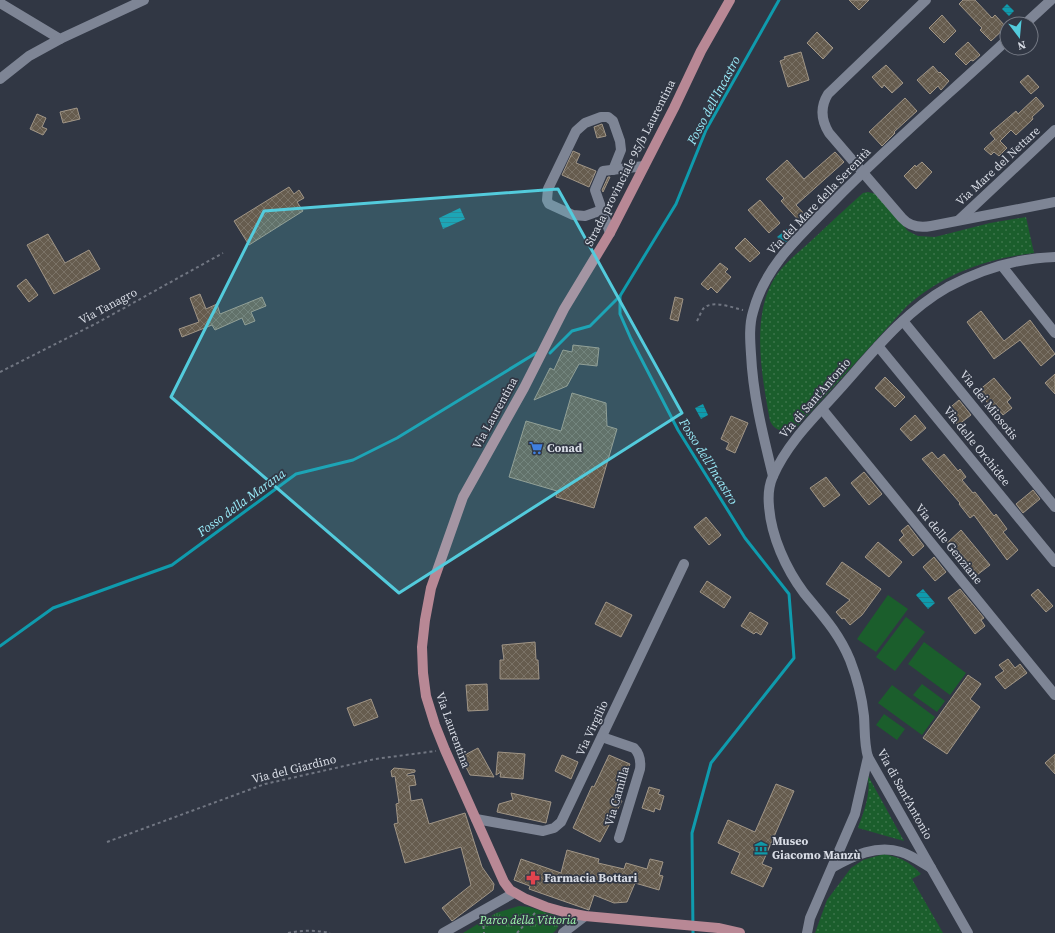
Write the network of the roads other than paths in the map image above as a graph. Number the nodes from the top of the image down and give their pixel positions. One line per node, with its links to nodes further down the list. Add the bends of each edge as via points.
1 (144, 0): 7 (street)
2 (730, 0): 11 (main road, Strada provinciale 95/b Laurentina, via 701,51)
3 (926, 0): 13 (street, via 836,86 824,102 822,115 826,128)
4 (1051, 0): 6 (street)
5 (0, 3): 7 (street)
6 (1034, 16)
7 (60, 39): 9 (street, via 29,56)
8 (999, 47): 13 (street, Via del Mare della Serenità)
9 (0, 79)
10 (1055, 130): 16 (street, Via Mare del Nettare)
11 (644, 166): 12 (street); 17 (main road, Strada provinciale 95/b Laurentina)
12 (613, 170): 15 (street, via 603,171 595,190); 15 (street, via 621,150 620,141 613,120 601,117 585,123 576,131 546,196 549,204 573,215 585,216)
13 (863, 172): 16 (street, via 909,224 922,227); 25 (street, Via del Mare della Serenità, via 777,262 761,289 752,312 750,345 753,381)
14 (1055, 202): 16 (street)
15 (602, 210): 17 (street)
16 (958, 221)
17 (610, 233): 22 (main road, Strada provinciale 95/b Laurentina, via 564,309)
18 (1055, 257): 19 (street, Via di Sant'Antonio)
19 (1002, 266): 20 (street, Via di Sant'Antonio, via 948,287); 21 (street)
20 (903, 321): 23 (street, Via di Sant'Antonio); 26 (street, Via dei Miosotis)
21 (1055, 334)
22 (551, 336): 32 (main road, Via Laurentina, via 463,497 431,588 423,631 426,696 445,750)
23 (878, 346): 24 (street, Via di Sant'Antonio); 27 (street, Via delle Orchidee)
24 (822, 409): 25 (street, Via di Sant'Antonio, via 794,441); 29 (street, Via delle Genziane)
25 (773, 476): 31 (street, Via di Sant'Antonio, via 768,500 773,530 794,578 833,627 850,660 861,700)
26 (1055, 506)
27 (1055, 562)
28 (684, 564): 30 (street, Via Virgilio)
29 (1055, 695)
30 (602, 737): 32 (street, Via Virgilio, via 564,817 554,828 539,830); 33 (street, Via Camilla, via 634,748 640,760 640,769)
31 (868, 756): 34 (street, via 855,814); 35 (street, Via di Sant'Antonio)
32 (476, 819): 36 (main road, Via Laurentina, via 504,882)
33 (619, 838)
34 (833, 867): 35 (street, via 860,854 883,849 900,852); 41 (street, via 810,918)
35 (931, 868): 42 (street, Via di Sant'Antonio)
36 (514, 893): 37 (main road, Via Laurentina, via 542,906); 38 (street)
37 (586, 916): 39 (street); 40 (main road, Via Laurentina, via 710,927)
38 (444, 932)
39 (563, 933)
40 (740, 933)
41 (807, 933)
42 (968, 933)

